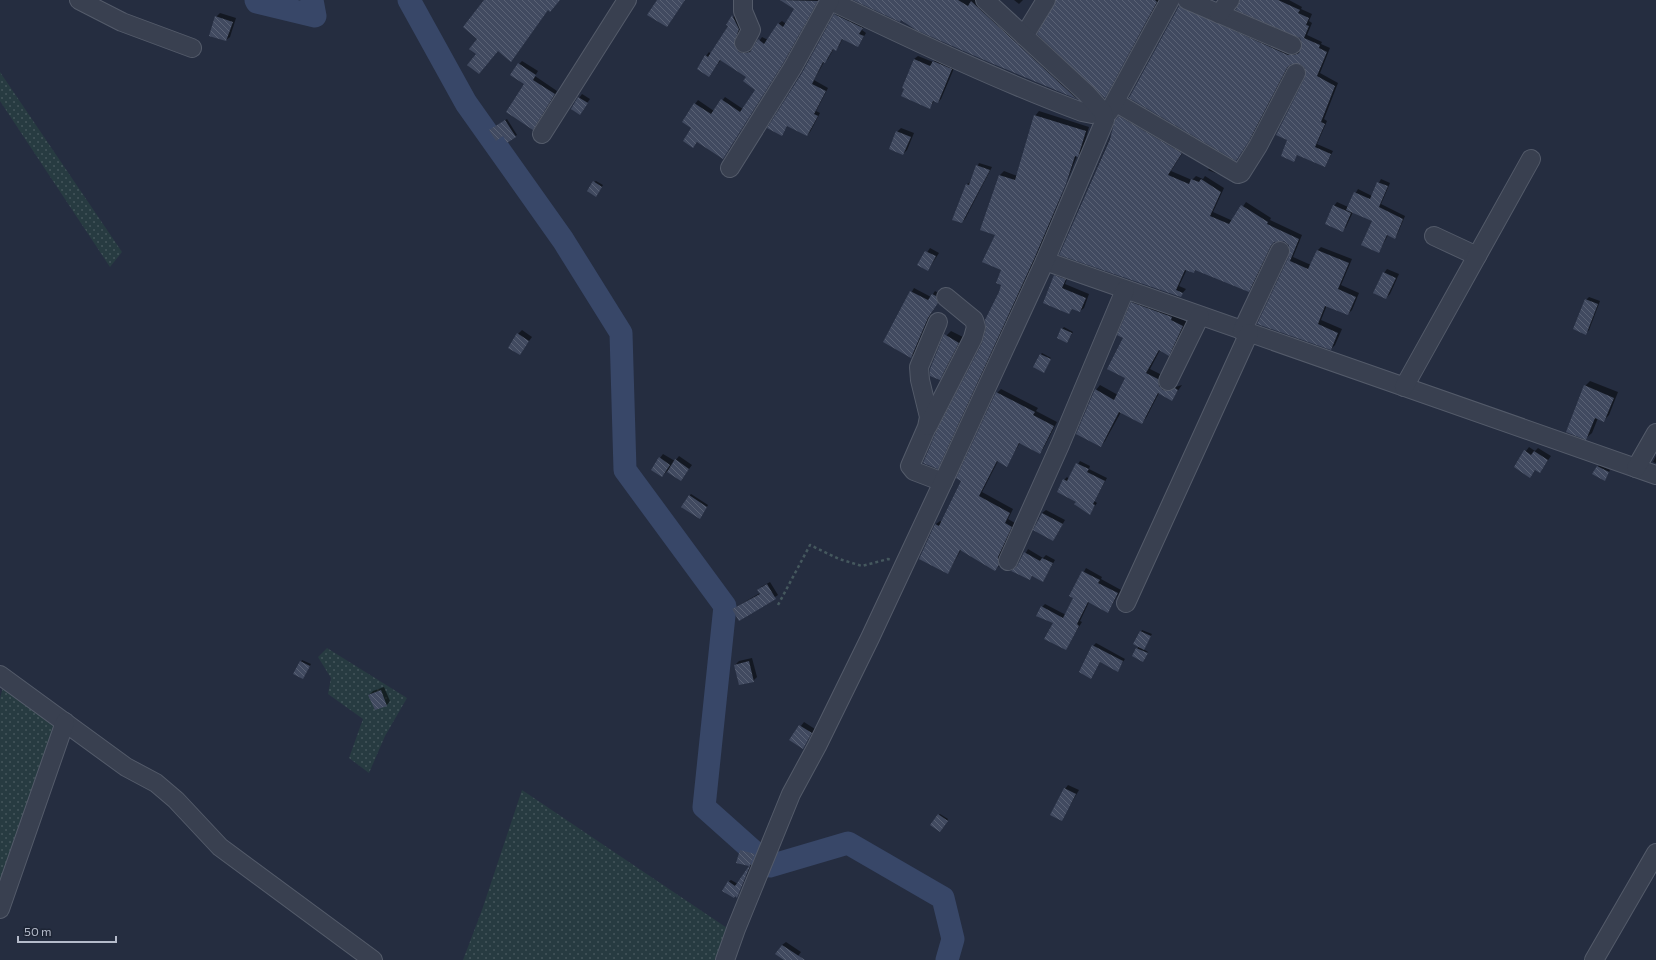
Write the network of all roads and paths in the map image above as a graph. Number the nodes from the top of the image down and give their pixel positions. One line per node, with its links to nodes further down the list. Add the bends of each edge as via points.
1 (79, 0): 13 (street, via 122,22)
2 (627, 0): 16 (street)
3 (743, 0): 11 (street, via 743,11 751,30)
4 (830, 0): 15 (street, via 957,61 1028,91 1082,112 1092,114); 18 (street, via 793,67)
5 (985, 0): 10 (street)
6 (1046, 0): 10 (street)
7 (1170, 0): 15 (street)
8 (1187, 0): 9 (street)
9 (1224, 7): 12 (street)
10 (1024, 36): 15 (street)
11 (744, 43)
12 (1292, 45)
13 (192, 48)
14 (1296, 72): 15 (street, via 1258,146 1238,174)
15 (1108, 111): 22 (street)
16 (542, 134)
17 (1531, 159): 21 (street)
18 (730, 168)
19 (1434, 236): 21 (street)
20 (1280, 251): 27 (street)
21 (1477, 256): 29 (street)
22 (1045, 261): 23 (street); 34 (street)
23 (1125, 290): 25 (street); 35 (street)
24 (946, 297): 30 (street, via 974,320 976,327 973,338)
25 (1200, 316): 27 (street); 28 (street)
26 (938, 322): 30 (street, via 920,360 918,372 928,413)
27 (1246, 332): 29 (street); 37 (street)
28 (1168, 381)
29 (1404, 387): 32 (street)
30 (927, 427): 34 (street, via 910,466 914,471)
31 (1656, 432): 32 (street)
32 (1636, 468): 33 (street)
33 (1656, 475)
34 (944, 482): 36 (street)
35 (1008, 561)
36 (906, 563): 38 (path, via 888,559 862,566 839,559 810,545); 44 (street, via 791,794)
37 (1126, 603)
38 (778, 605)
39 (0, 675): 40 (street)
40 (65, 722): 42 (street); 43 (street, via 126,767 156,783 176,800 220,847)
41 (1656, 853): 45 (street)
42 (0, 908)
43 (373, 960)
44 (725, 960)
45 (1594, 960)

